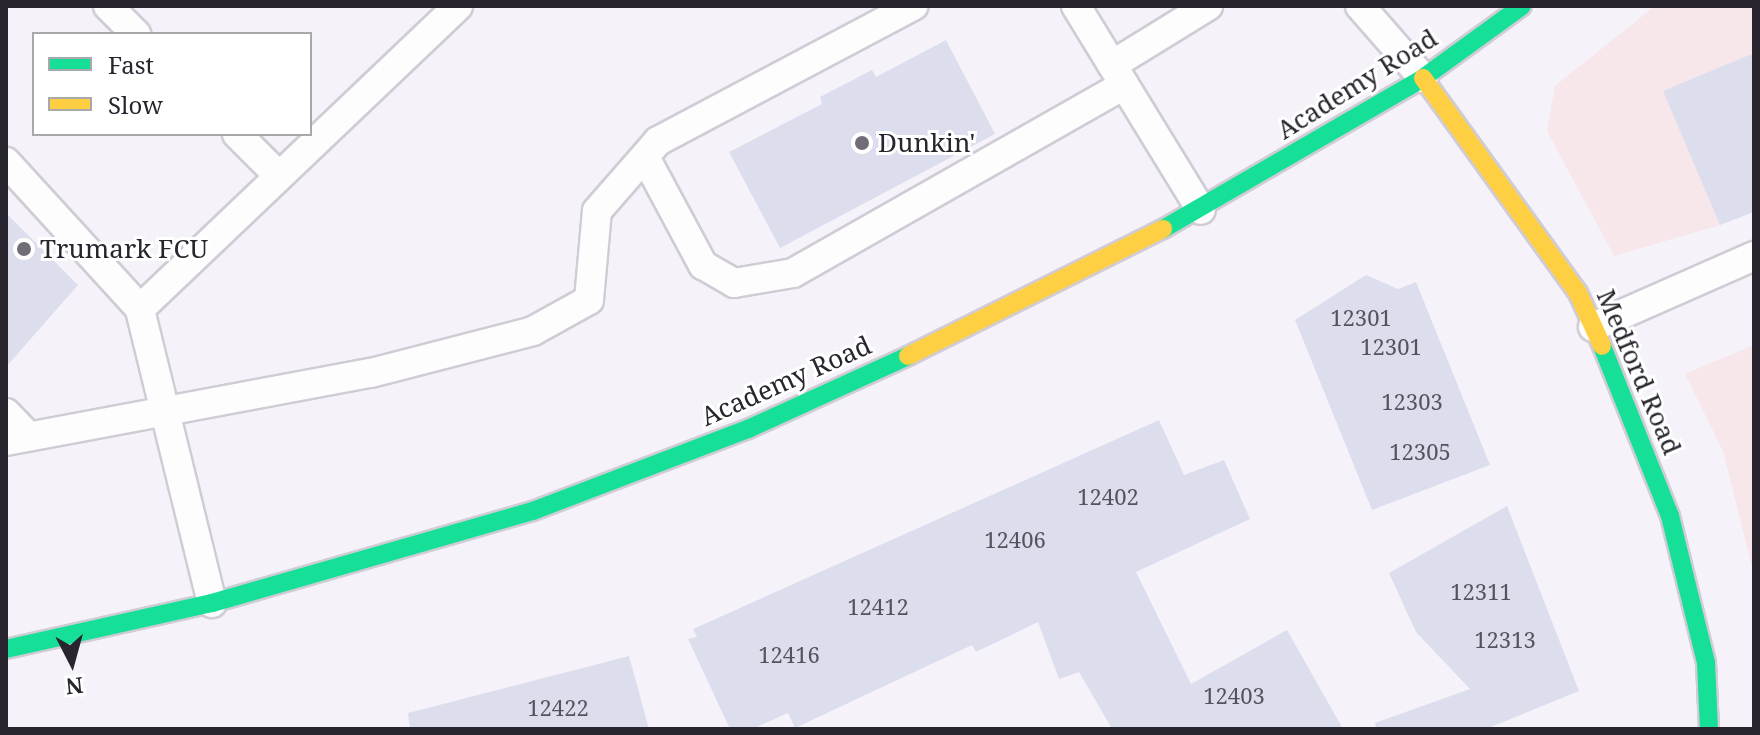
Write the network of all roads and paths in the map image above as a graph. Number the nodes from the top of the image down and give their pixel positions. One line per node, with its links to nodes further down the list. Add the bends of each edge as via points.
1 (108, 6): 8 (lane)
2 (458, 6): 14 (lane)
3 (913, 6): 12 (lane, via 658,141)
4 (1076, 6): 9 (lane)
5 (1208, 6): 9 (lane)
6 (1360, 6): 10 (lane)
7 (1522, 6): 10 (main road, Academy Road)
8 (134, 32)
9 (1118, 75): 12 (lane, via 793,273 734,283 703,265); 15 (lane)
10 (1423, 78): 15 (main road, Academy Road); 18 (main road, Medford Road, via 1521,208 1578,293)
11 (239, 136): 14 (lane)
12 (645, 157): 19 (lane, via 597,211 589,300 533,331 371,373)
13 (6, 162): 17 (lane)
14 (279, 176): 17 (lane)
15 (1201, 210): 22 (main road, Academy Road, via 951,337 748,429 533,511)
16 (1754, 256): 18 (lane)
17 (140, 309): 19 (lane)
18 (1593, 327): 24 (main road, Medford Road, via 1670,516 1706,663)
19 (165, 409): 21 (lane); 22 (lane)
20 (6, 413): 21 (lane)
21 (17, 439)
22 (212, 603): 23 (main road, Academy Road)
23 (6, 649)
24 (1709, 729)

